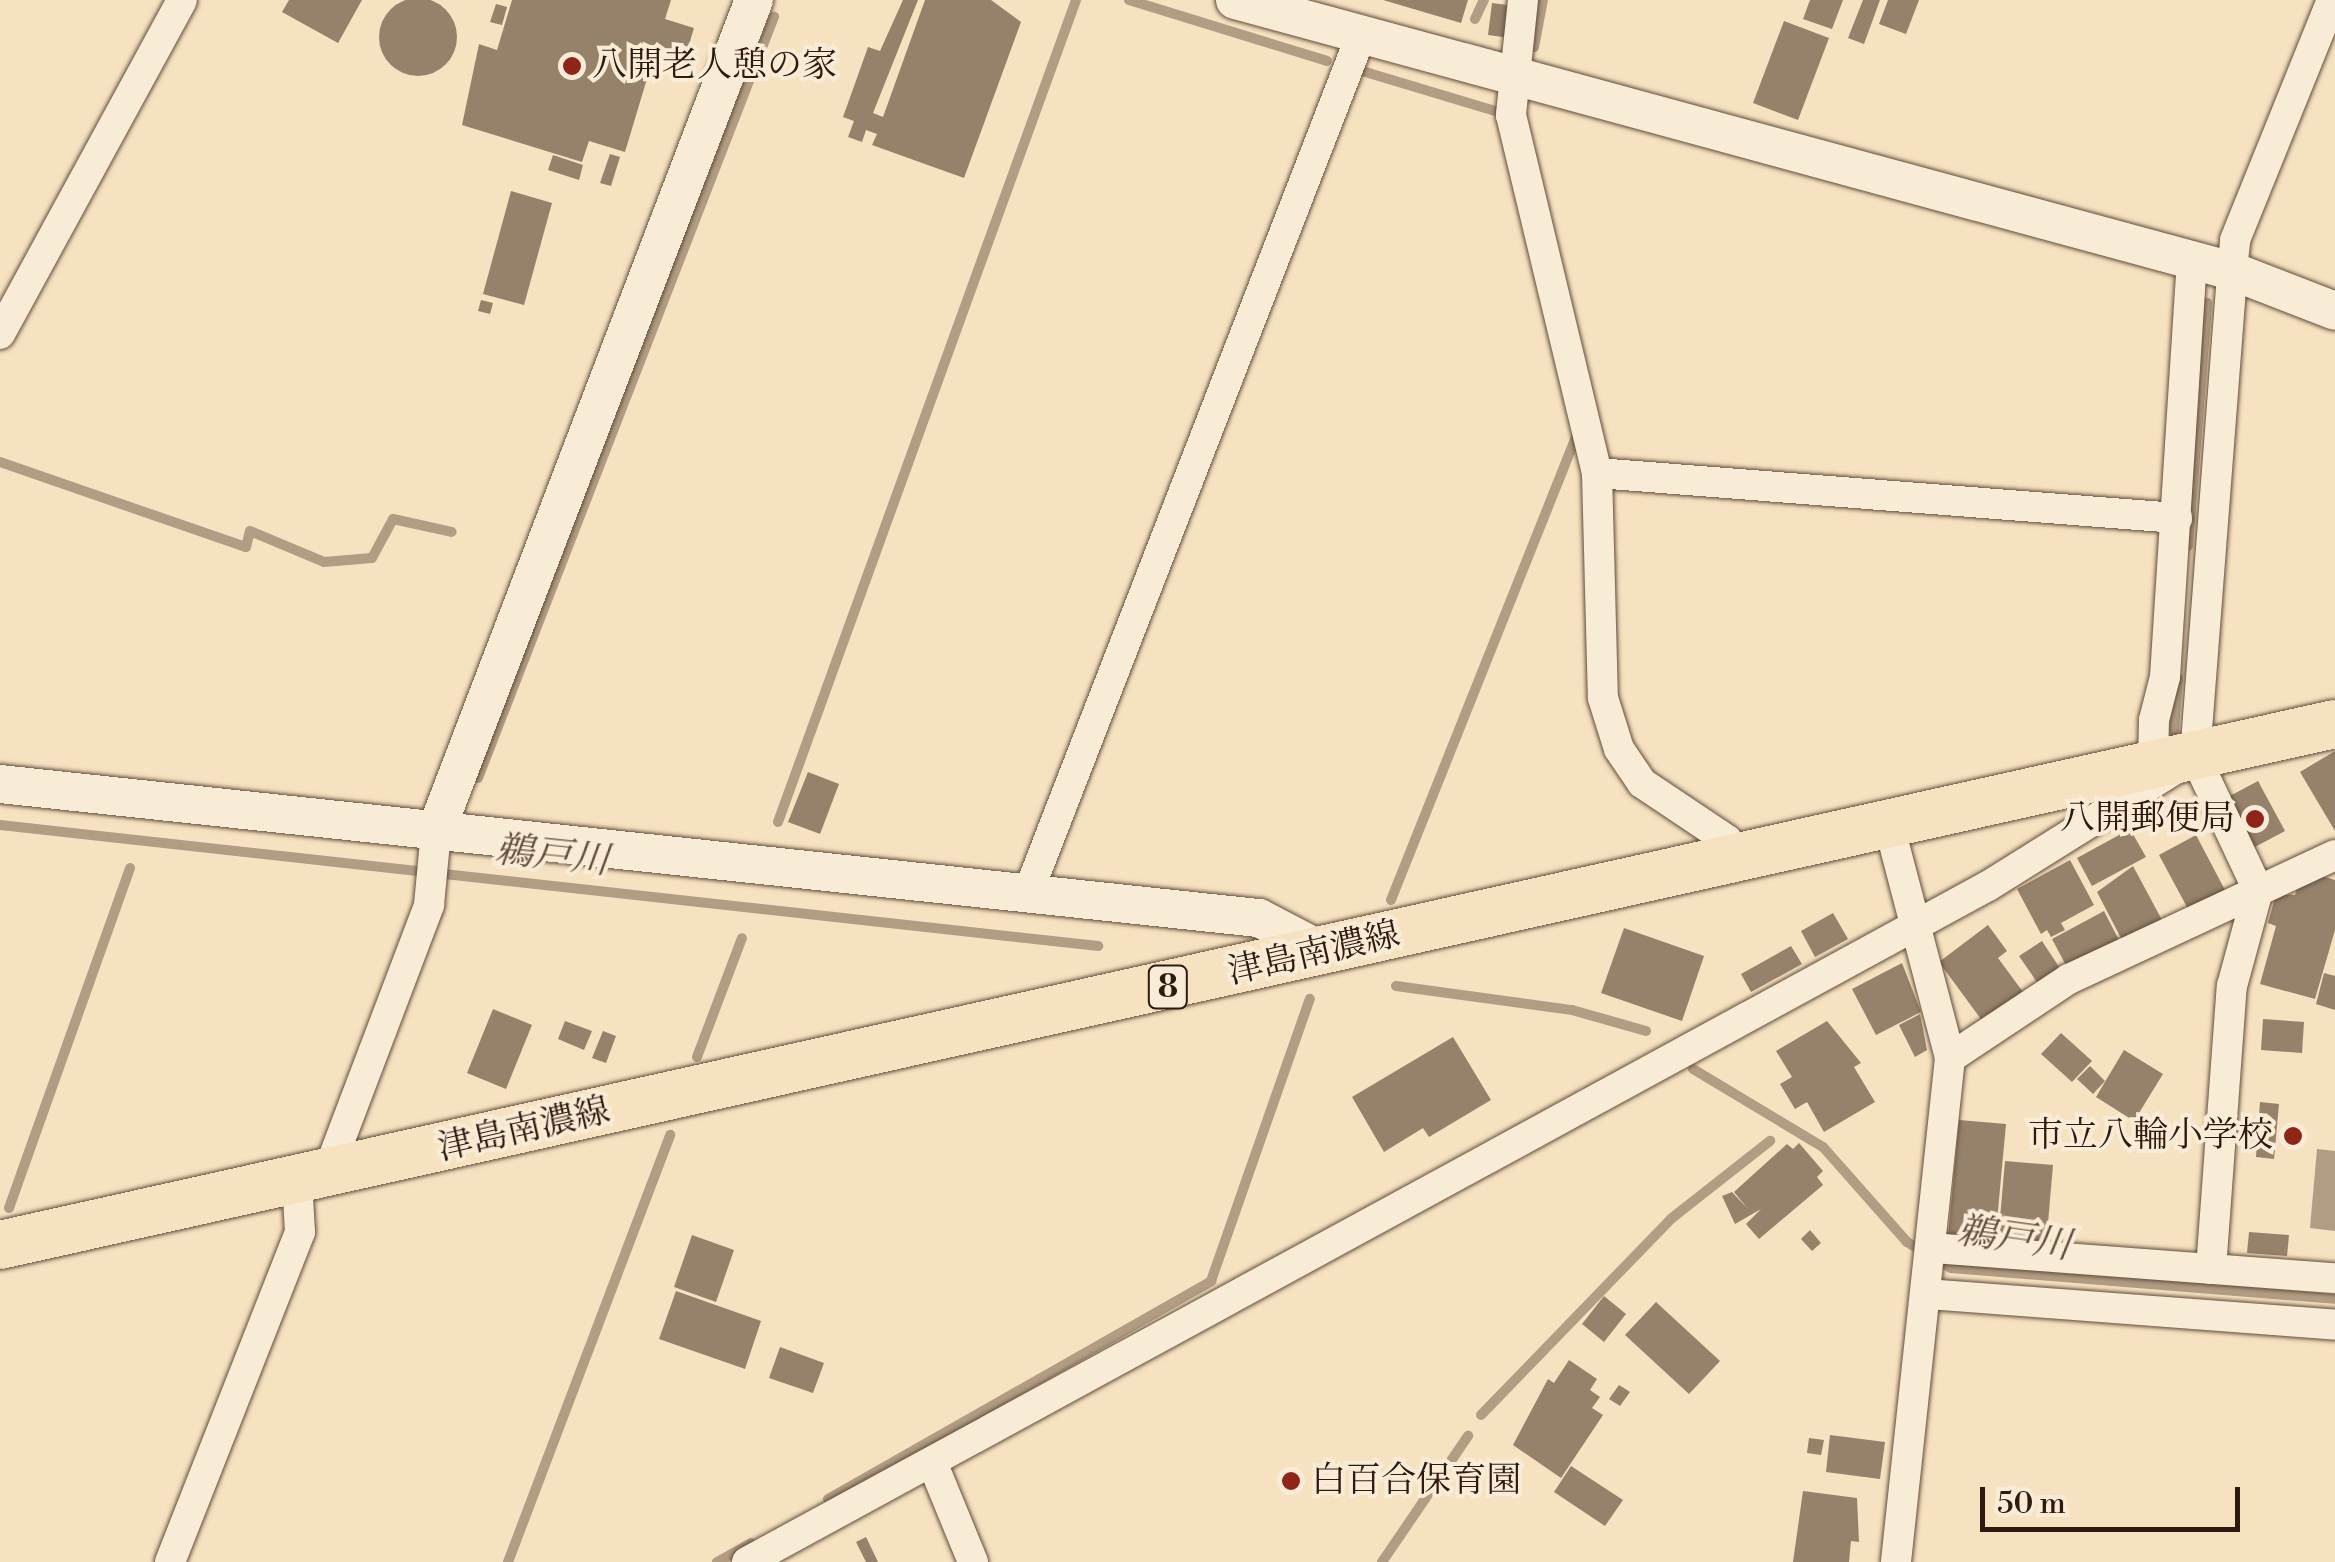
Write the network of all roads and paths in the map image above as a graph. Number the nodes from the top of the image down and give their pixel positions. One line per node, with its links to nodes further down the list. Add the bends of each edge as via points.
1 (182, 0): 11 (street)
2 (754, 0): 18 (street)
3 (1522, 0): 7 (street)
4 (2332, 0): 9 (street, via 2235,240)
5 (1239, 1): 6 (street)
6 (1360, 38): 7 (street); 22 (street)
7 (1518, 79): 8 (street); 12 (street, via 1514,139)
8 (2192, 261): 9 (street); 13 (street)
9 (2232, 271): 10 (street); 15 (street)
10 (2335, 311)
11 (0, 334)
12 (1597, 474): 13 (street); 20 (street, via 1603,698 1619,750 1642,783 1727,840)
13 (2177, 518): 15 (street)
14 (2335, 724): 15 (main road, 津島南濃線 / 8)
15 (2174, 761): 17 (main road, 津島南濃線 / 8); 21 (street); 23 (street, via 1988,886)
16 (0, 784): 18 (street)
17 (1889, 825): 20 (main road, 津島南濃線 / 8); 23 (street)
18 (435, 842): 22 (street); 26 (street, via 430,896)
19 (2335, 855): 21 (street)
20 (1738, 858): 24 (main road, 津島南濃線 / 8)
21 (2258, 890): 25 (street, via 2069,979); 29 (street, via 2232,986)
22 (1028, 893): 24 (street, via 1259,918)
23 (1914, 921): 25 (street); 33 (street)
24 (1324, 952): 26 (main road, 津島南濃線 / 8)
25 (1950, 1058): 28 (street)
26 (312, 1177): 27 (main road, 津島南濃線 / 8); 34 (street, via 300,1232)
27 (0, 1245)
28 (1932, 1248): 29 (street); 31 (street)
29 (2212, 1269): 30 (street)
30 (2335, 1278)
31 (1927, 1286): 32 (street); 37 (street)
32 (2335, 1325)
33 (932, 1462): 35 (street); 36 (street)
34 (170, 1562)
35 (747, 1562)
36 (973, 1562)
37 (1896, 1562)

